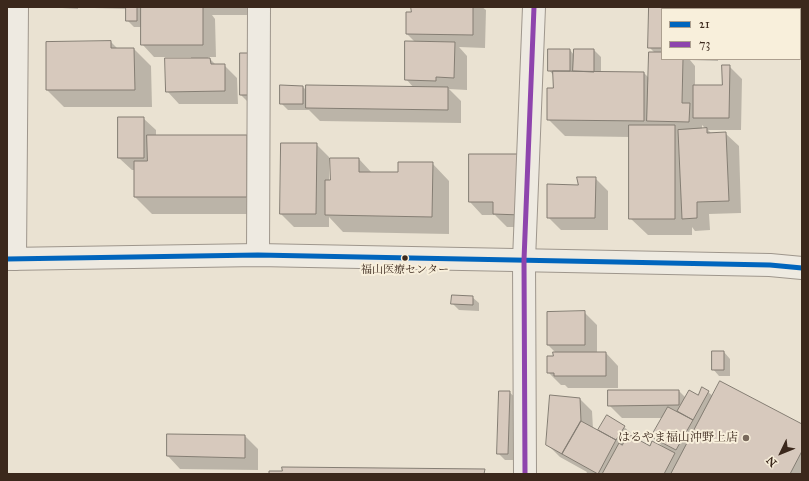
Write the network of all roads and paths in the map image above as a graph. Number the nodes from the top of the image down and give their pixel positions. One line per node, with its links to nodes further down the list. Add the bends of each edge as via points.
1 (17, 7): 5 (street)
2 (259, 7): 4 (street)
3 (534, 7): 6 (street)
4 (258, 255): 5 (street); 6 (street)
5 (11, 259)
6 (524, 260): 7 (street, via 770,265); 8 (street)
7 (802, 268)
8 (525, 474)

